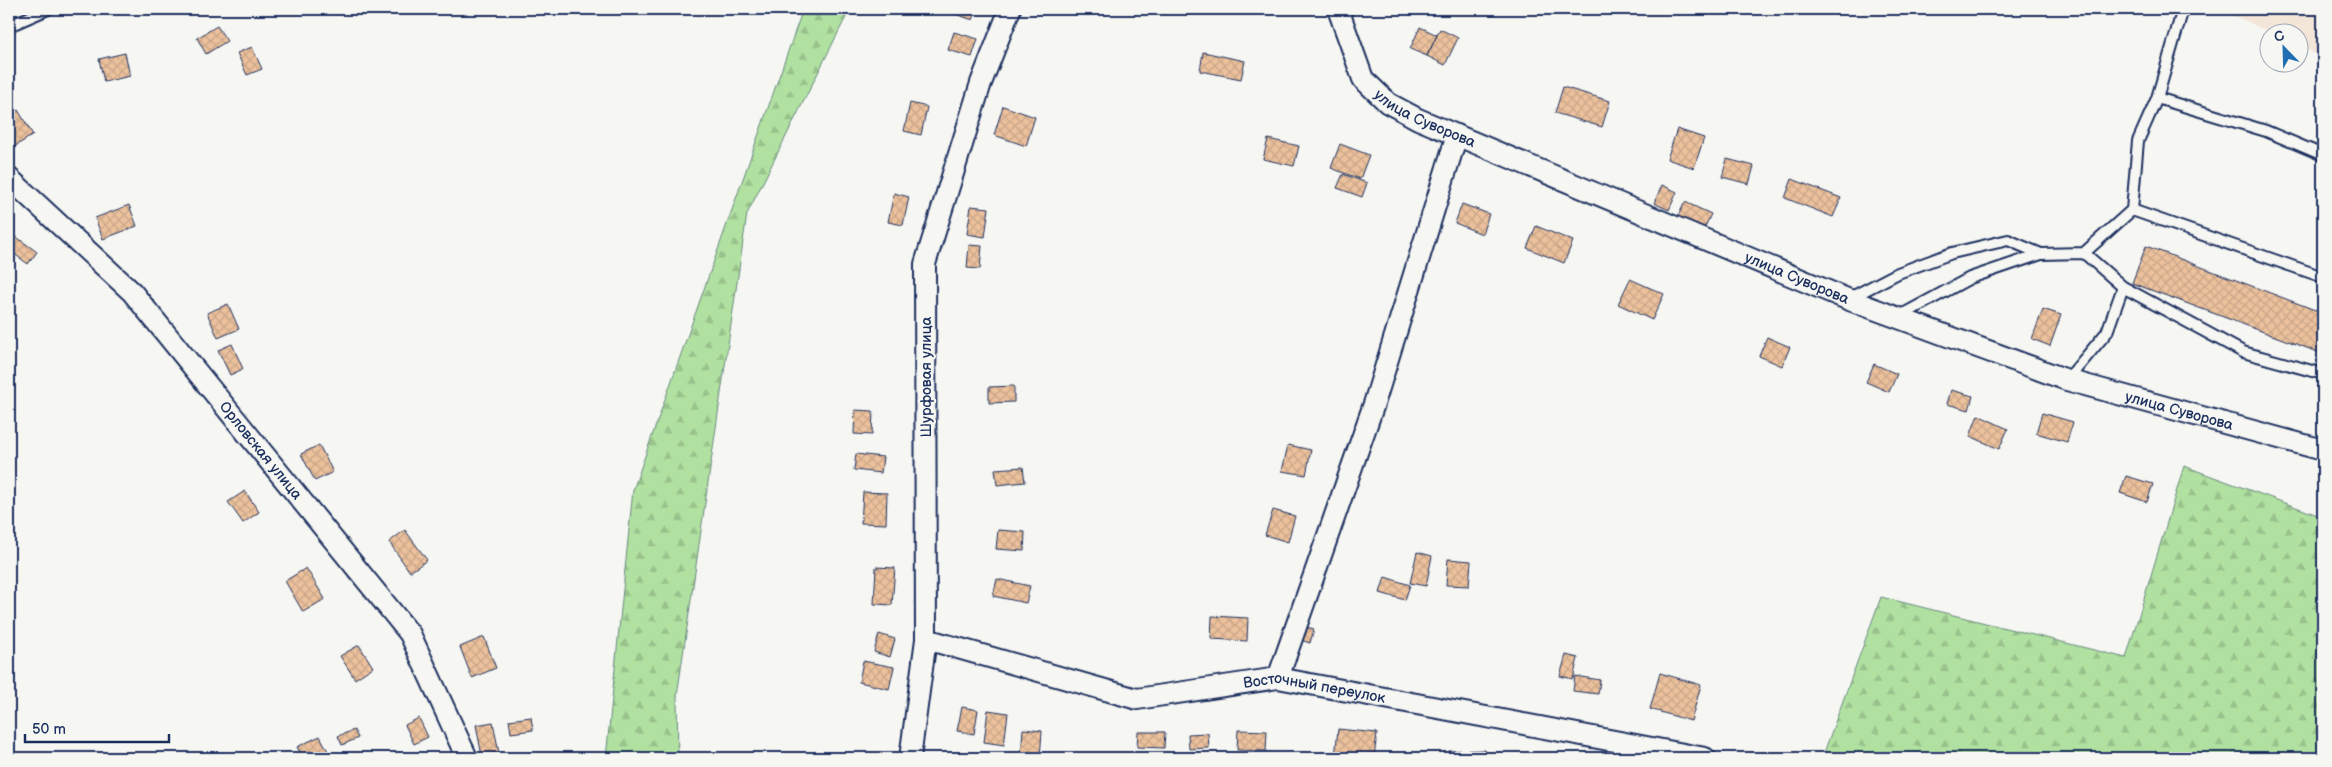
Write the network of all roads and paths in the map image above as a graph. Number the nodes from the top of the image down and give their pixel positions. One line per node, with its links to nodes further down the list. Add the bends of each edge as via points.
1 (48, 9): 5 (lane)
2 (1010, 9): 20 (street, Шурфовая улица, via 981,83 925,264)
3 (1338, 9): 7 (street, улица Суворова, via 1363,79 1388,102)
4 (2183, 9): 6 (lane)
5 (9, 26)
6 (2157, 98): 8 (lane, via 2266,131); 10 (lane, via 2138,141)
7 (1457, 135): 15 (street, улица Суворова); 21 (street, via 1374,404)
8 (2323, 155)
9 (9, 178): 22 (street, Орловская улица, via 132,292 410,634)
10 (2132, 210): 11 (lane); 13 (lane)
11 (2084, 252): 12 (lane); 14 (lane)
12 (2041, 254): 15 (lane, via 2008,240 1952,253 1898,273); 16 (lane, via 1970,278)
13 (2323, 277)
14 (2123, 287): 17 (lane, via 2243,352); 18 (lane, via 2107,332)
15 (1847, 299): 16 (street, улица Суворова)
16 (1897, 318): 18 (street, улица Суворова)
17 (2323, 374)
18 (2067, 380): 19 (street, улица Суворова)
19 (2323, 450)
20 (926, 639): 21 (street, Восточный переулок, via 1138,699); 23 (street, Шурфовая улица)
21 (1278, 678): 24 (street, Восточный переулок)
22 (467, 758)
23 (910, 758)
24 (1705, 758)

